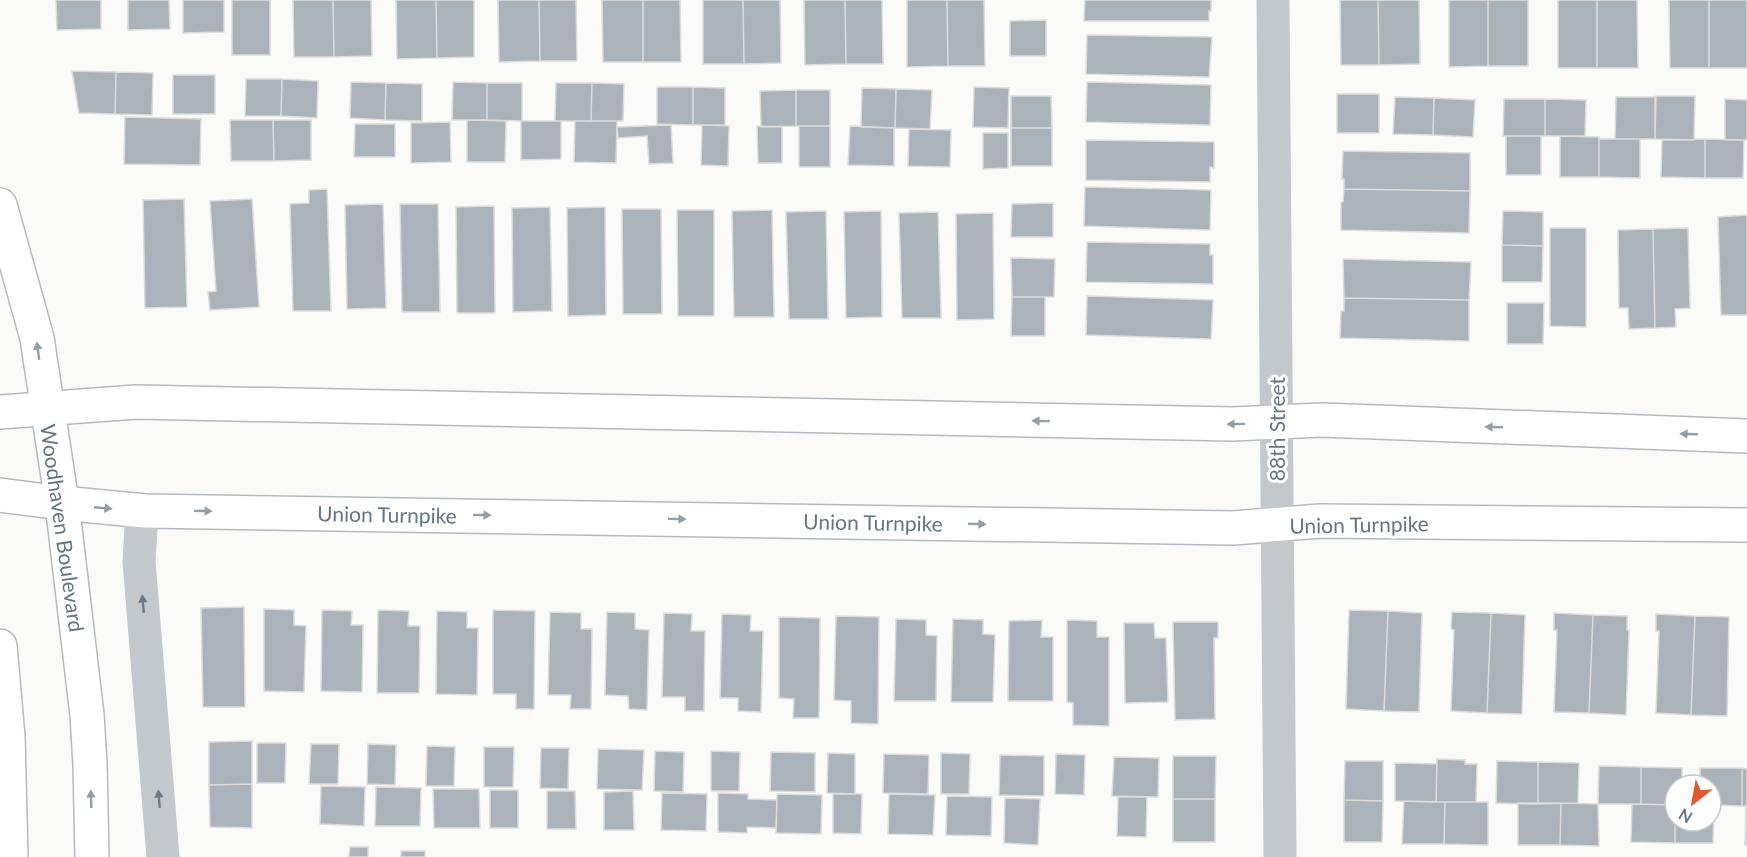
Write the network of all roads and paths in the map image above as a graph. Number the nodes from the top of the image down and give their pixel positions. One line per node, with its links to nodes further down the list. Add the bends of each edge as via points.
1 (1273, 0): 5 (street, 88th Street)
2 (0, 205): 3 (main road, Woodhaven Boulevard, one-way to 2, via 37,338)
3 (47, 408): 4 (main road); 5 (main road, one-way to 3, via 136,402); 8 (main road, Woodhaven Boulevard)
4 (0, 412)
5 (1276, 423): 6 (main road, one-way to 5, via 1323,420); 11 (street, 88th Street)
6 (1747, 436)
7 (0, 495): 8 (main road, Union Turnpike)
8 (62, 503): 9 (main road, Union Turnpike, one-way to 9); 14 (main road, Woodhaven Boulevard, one-way to 8, via 87,715)
9 (145, 511): 11 (main road, Union Turnpike, one-way to 11); 15 (street, one-way to 9, via 139,561)
10 (1747, 525): 11 (main road, Union Turnpike, via 1320,521)
11 (1277, 526): 16 (street, 88th Street)
12 (0, 646): 13 (main road, via 8,737)
13 (10, 857)
14 (92, 857)
15 (163, 857)
16 (1280, 857)

